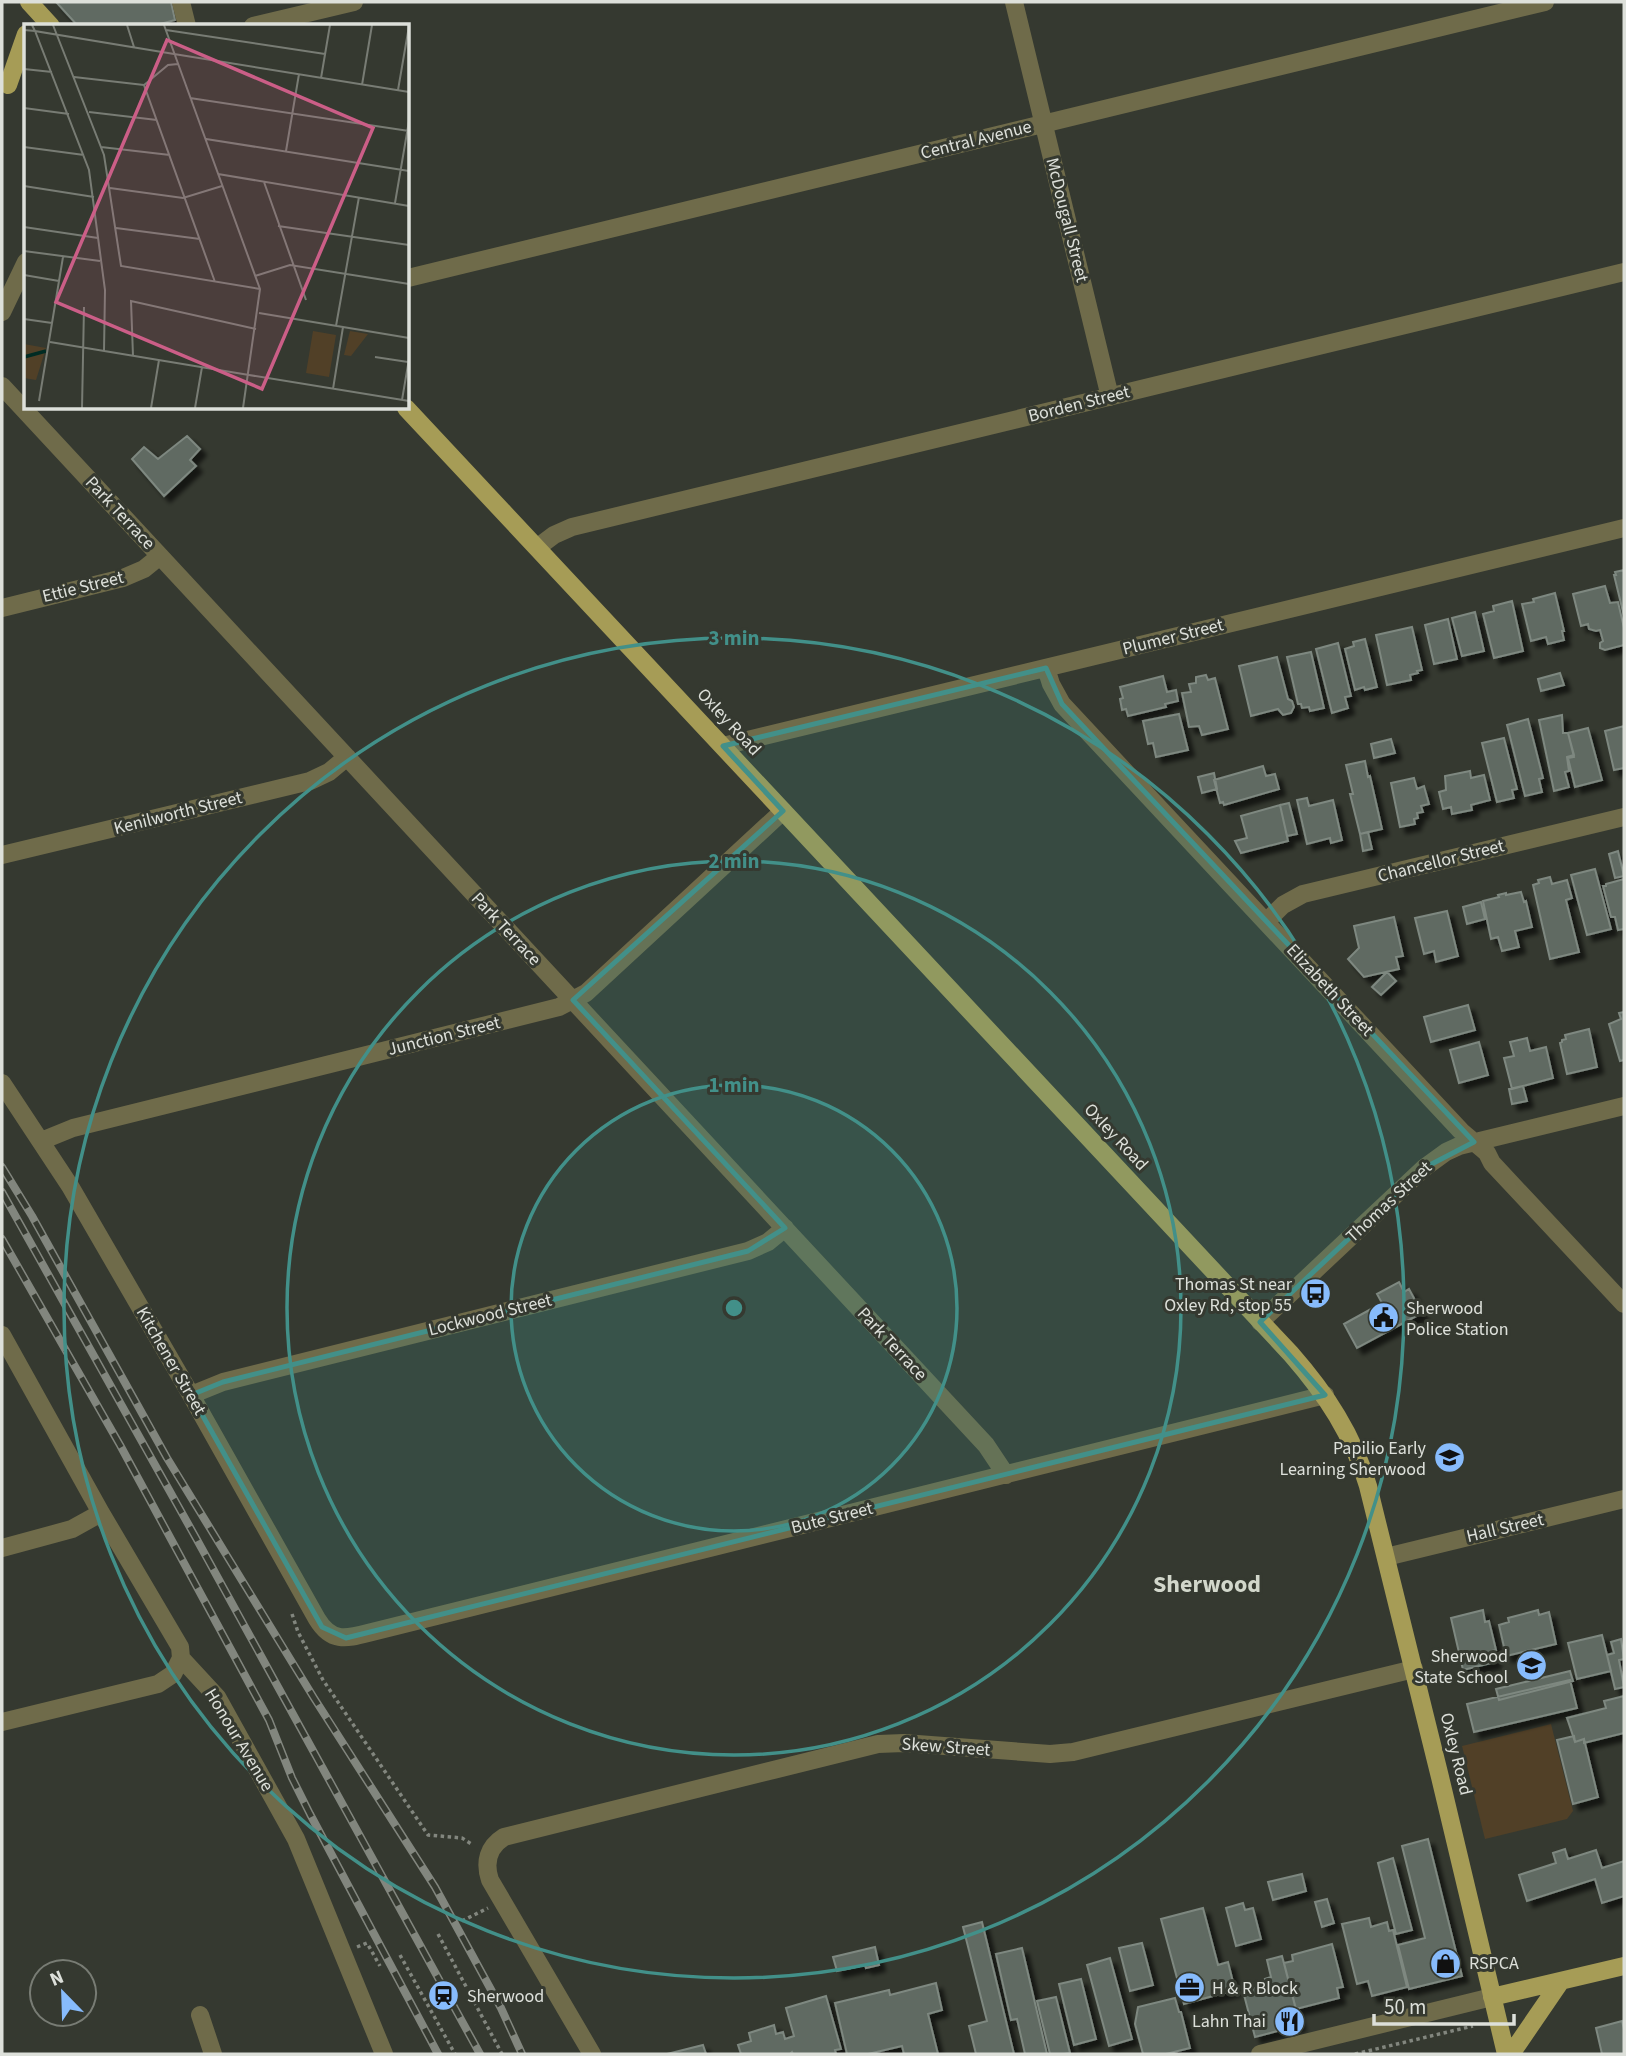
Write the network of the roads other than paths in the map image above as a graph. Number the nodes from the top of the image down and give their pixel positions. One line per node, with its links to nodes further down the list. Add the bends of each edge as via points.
1 (181, 2): 8 (street)
2 (354, 2): 9 (street)
3 (1014, 2): 13 (street, McDougall Street)
4 (1545, 2): 13 (street, Central Avenue)
5 (31, 4): 6 (main road); 7 (main road)
6 (28, 24)
7 (49, 24)
8 (186, 24)
9 (261, 24)
10 (24, 39): 12 (main road)
11 (24, 81): 12 (main road)
12 (5, 86)
13 (1043, 124): 16 (street, Central Avenue); 19 (street, McDougall Street)
14 (24, 266): 17 (street)
15 (1624, 272): 19 (street, Borden Street)
16 (410, 278)
17 (2, 312)
18 (2, 386): 20 (street, Park Terrace)
19 (1110, 397): 24 (street, Borden Street, via 572,527)
20 (24, 410)
21 (24, 410): 25 (street, Park Terrace)
22 (409, 410): 24 (main road, Oxley Road)
23 (1624, 528): 27 (street, Plumer Street)
24 (538, 547): 28 (main road, Oxley Road)
25 (160, 556): 26 (street, Ettie Street, via 122,578); 29 (street, Park Terrace)
26 (2, 608)
27 (1046, 668): 28 (street, Plumer Street); 33 (street, Elizabeth Street, via 1062,704)
28 (723, 746): 30 (main road, Oxley Road)
29 (347, 757): 32 (street, Kenilworth Street, via 310,781); 34 (street, Park Terrace)
30 (783, 811): 34 (street, Junction Street); 41 (main road, Oxley Road)
31 (1624, 817): 33 (street, Chancellor Street, via 1303,894)
32 (2, 855)
33 (1266, 922): 38 (street, Elizabeth Street)
34 (573, 1000): 37 (street, Junction Street, via 72,1128); 39 (street, Park Terrace)
35 (2, 1083): 37 (street, Kitchener Street)
36 (1624, 1106): 38 (street, Thomas Street)
37 (41, 1141): 43 (street, Kitchener Street)
38 (1474, 1142): 40 (street, Elizabeth Street); 41 (street, Thomas Street, via 1446,1152 1424,1168)
39 (785, 1228): 43 (street, Lockwood Street, via 748,1251 223,1382); 45 (street, Park Terrace, via 986,1445)
40 (1624, 1304)
41 (1260, 1322): 44 (main road, Oxley Road)
42 (2, 1335): 47 (street, Honour Avenue)
43 (191, 1395): 50 (street, Kitchener Street, via 317,1619)
44 (1325, 1395): 45 (street, Bute Street); 49 (main road, Oxley Road, via 1358,1456)
45 (1006, 1475): 50 (street, Bute Street, via 356,1637)
46 (1624, 1499): 49 (street, Hall Street)
47 (101, 1513): 48 (street, via 72,1529); 51 (street, Honour Avenue, via 180,1647)
48 (2, 1548)
49 (1386, 1557): 52 (main road, Oxley Road)
50 (338, 1637)
51 (181, 1658): 53 (street, via 173,1674 158,1684); 59 (street, Honour Avenue, via 217,1697 296,1839)
52 (1413, 1669): 56 (main road, Oxley Road); 60 (street, Skew Street, via 1073,1752 878,1744 510,1835 488,1854 487,1872)
53 (2, 1722)
54 (1624, 1966): 55 (main road)
55 (1561, 1981): 56 (main road); 62 (main road)
56 (1492, 1997): 61 (street); 62 (main road, Oxley Road)
57 (200, 2015): 58 (street)
58 (213, 2054)
59 (384, 2054)
60 (592, 2054)
61 (1260, 2054)
62 (1508, 2054)

